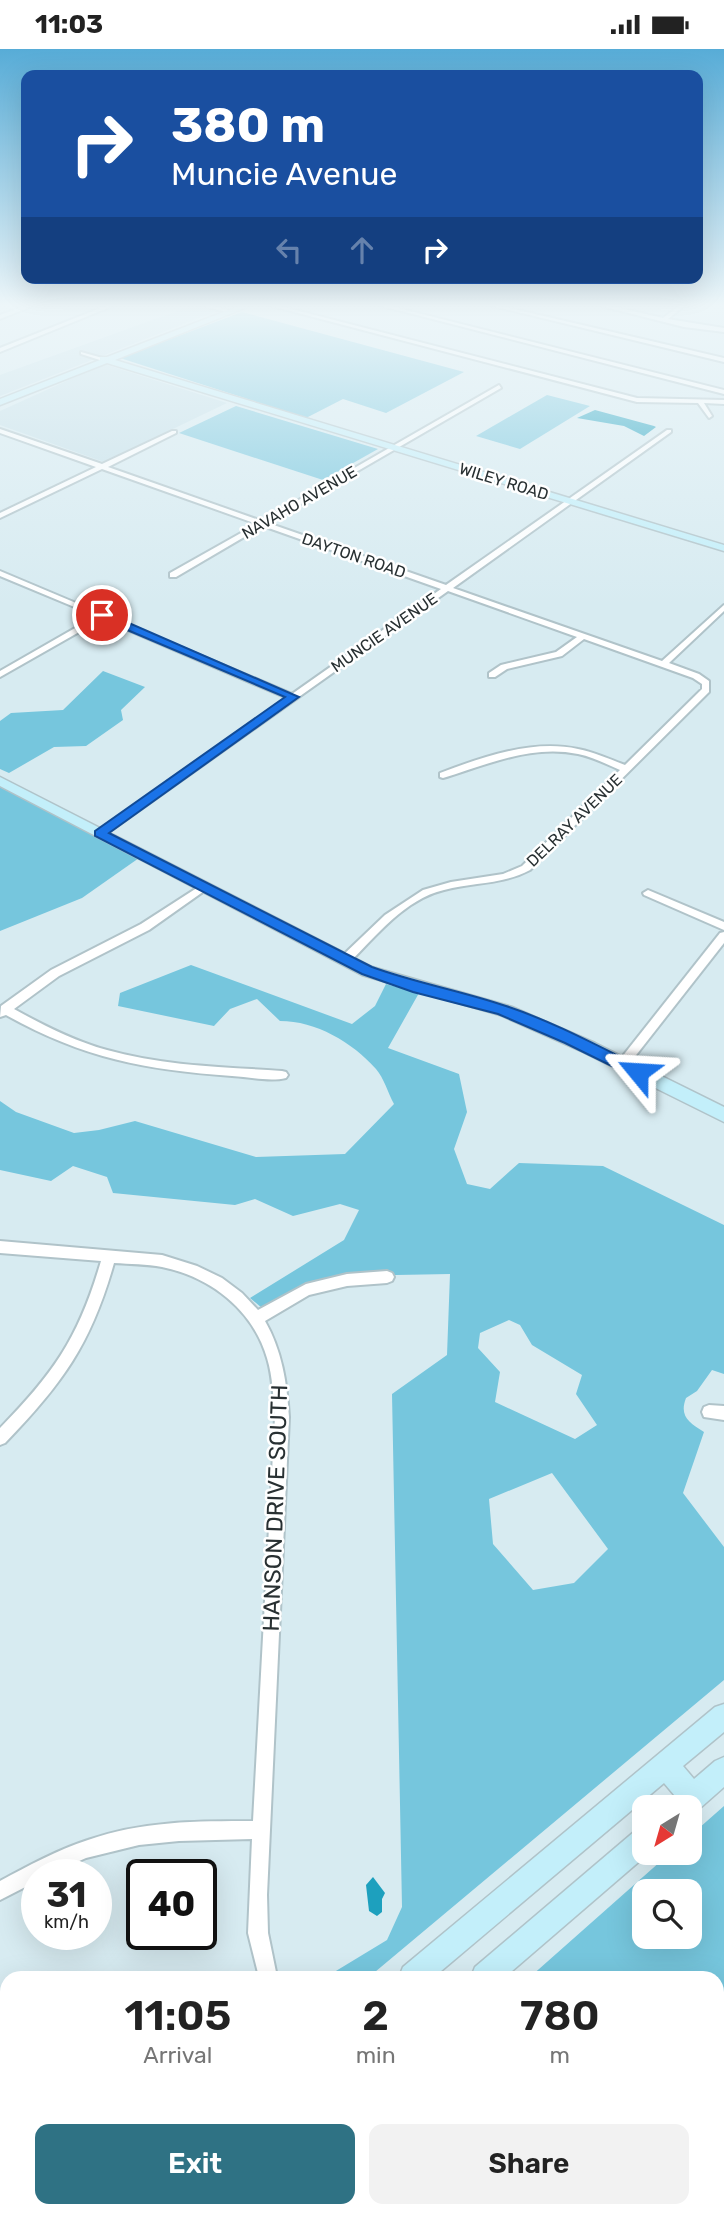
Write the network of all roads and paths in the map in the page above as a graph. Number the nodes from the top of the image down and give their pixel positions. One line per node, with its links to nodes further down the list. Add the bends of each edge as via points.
1 (250, 404): 8 (street, WILEY ROAD)
2 (469, 404): 8 (street, NAVAHO AVENUE)
3 (702, 404): 4 (street)
4 (709, 416)
5 (0, 431): 9 (street, DAYTON ROAD)
6 (669, 431): 10 (street, MUNCIE AVENUE)
7 (174, 432): 9 (street)
8 (393, 448): 10 (street, WILEY ROAD); 12 (street, NAVAHO AVENUE)
9 (103, 467): 11 (street); 12 (street, DAYTON ROAD)
10 (570, 501): 13 (street, WILEY ROAD); 16 (street, MUNCIE AVENUE)
11 (0, 516)
12 (262, 523): 15 (street, NAVAHO AVENUE); 16 (street, DAYTON ROAD)
13 (724, 548)
14 (0, 573): 18 (street)
15 (173, 575)
16 (447, 588): 19 (street, DAYTON ROAD); 24 (street, MUNCIE AVENUE)
17 (724, 607): 20 (street)
18 (102, 615): 21 (street); 24 (street)
19 (583, 636): 20 (street, DAYTON ROAD); 22 (street, via 559,654 504,667)
20 (663, 664): 23 (street, DAYTON ROAD)
21 (0, 674)
22 (492, 675)
23 (706, 683): 25 (street, DELRAY AVENUE, via 706,690)
24 (293, 697): 28 (street, MUNCIE AVENUE)
25 (626, 769): 26 (street, via 584,753 557,749 472,763); 33 (street, DELRAY AVENUE, via 526,868 508,877 440,887 417,897)
26 (443, 775)
27 (0, 782): 28 (street)
28 (100, 834): 29 (street)
29 (203, 887): 33 (street); 34 (street, via 145,927 55,972)
30 (648, 893): 31 (street)
31 (724, 926)
32 (724, 936): 35 (street)
33 (345, 960): 35 (street, via 390,980 502,1010)
34 (2, 1011): 36 (street, via 53,1037 114,1058)
35 (622, 1065): 37 (street)
36 (282, 1075)
37 (724, 1115)
38 (0, 1247): 39 (street, HANSON DRIVE SOUTH)
39 (109, 1257): 41 (street, HANSON DRIVE SOUTH, via 182,1266 223,1286); 42 (street, via 98,1300 74,1352 53,1382)
40 (387, 1277): 41 (street, via 306,1290)
41 (257, 1318): 48 (street, HANSON DRIVE SOUTH, via 277,1364 282,1417)
42 (0, 1438)
43 (724, 1716): 44 (street)
44 (664, 1764): 46 (street); 52 (street)
45 (724, 1770): 47 (street)
46 (683, 1795)
47 (695, 1795)
48 (261, 1830): 50 (street, via 197,1829 98,1845); 51 (street, HANSON DRIVE SOUTH, via 258,1933)
49 (632, 1850): 53 (street)
50 (0, 1891)
51 (267, 1971)
52 (419, 1971)
53 (492, 1971)

